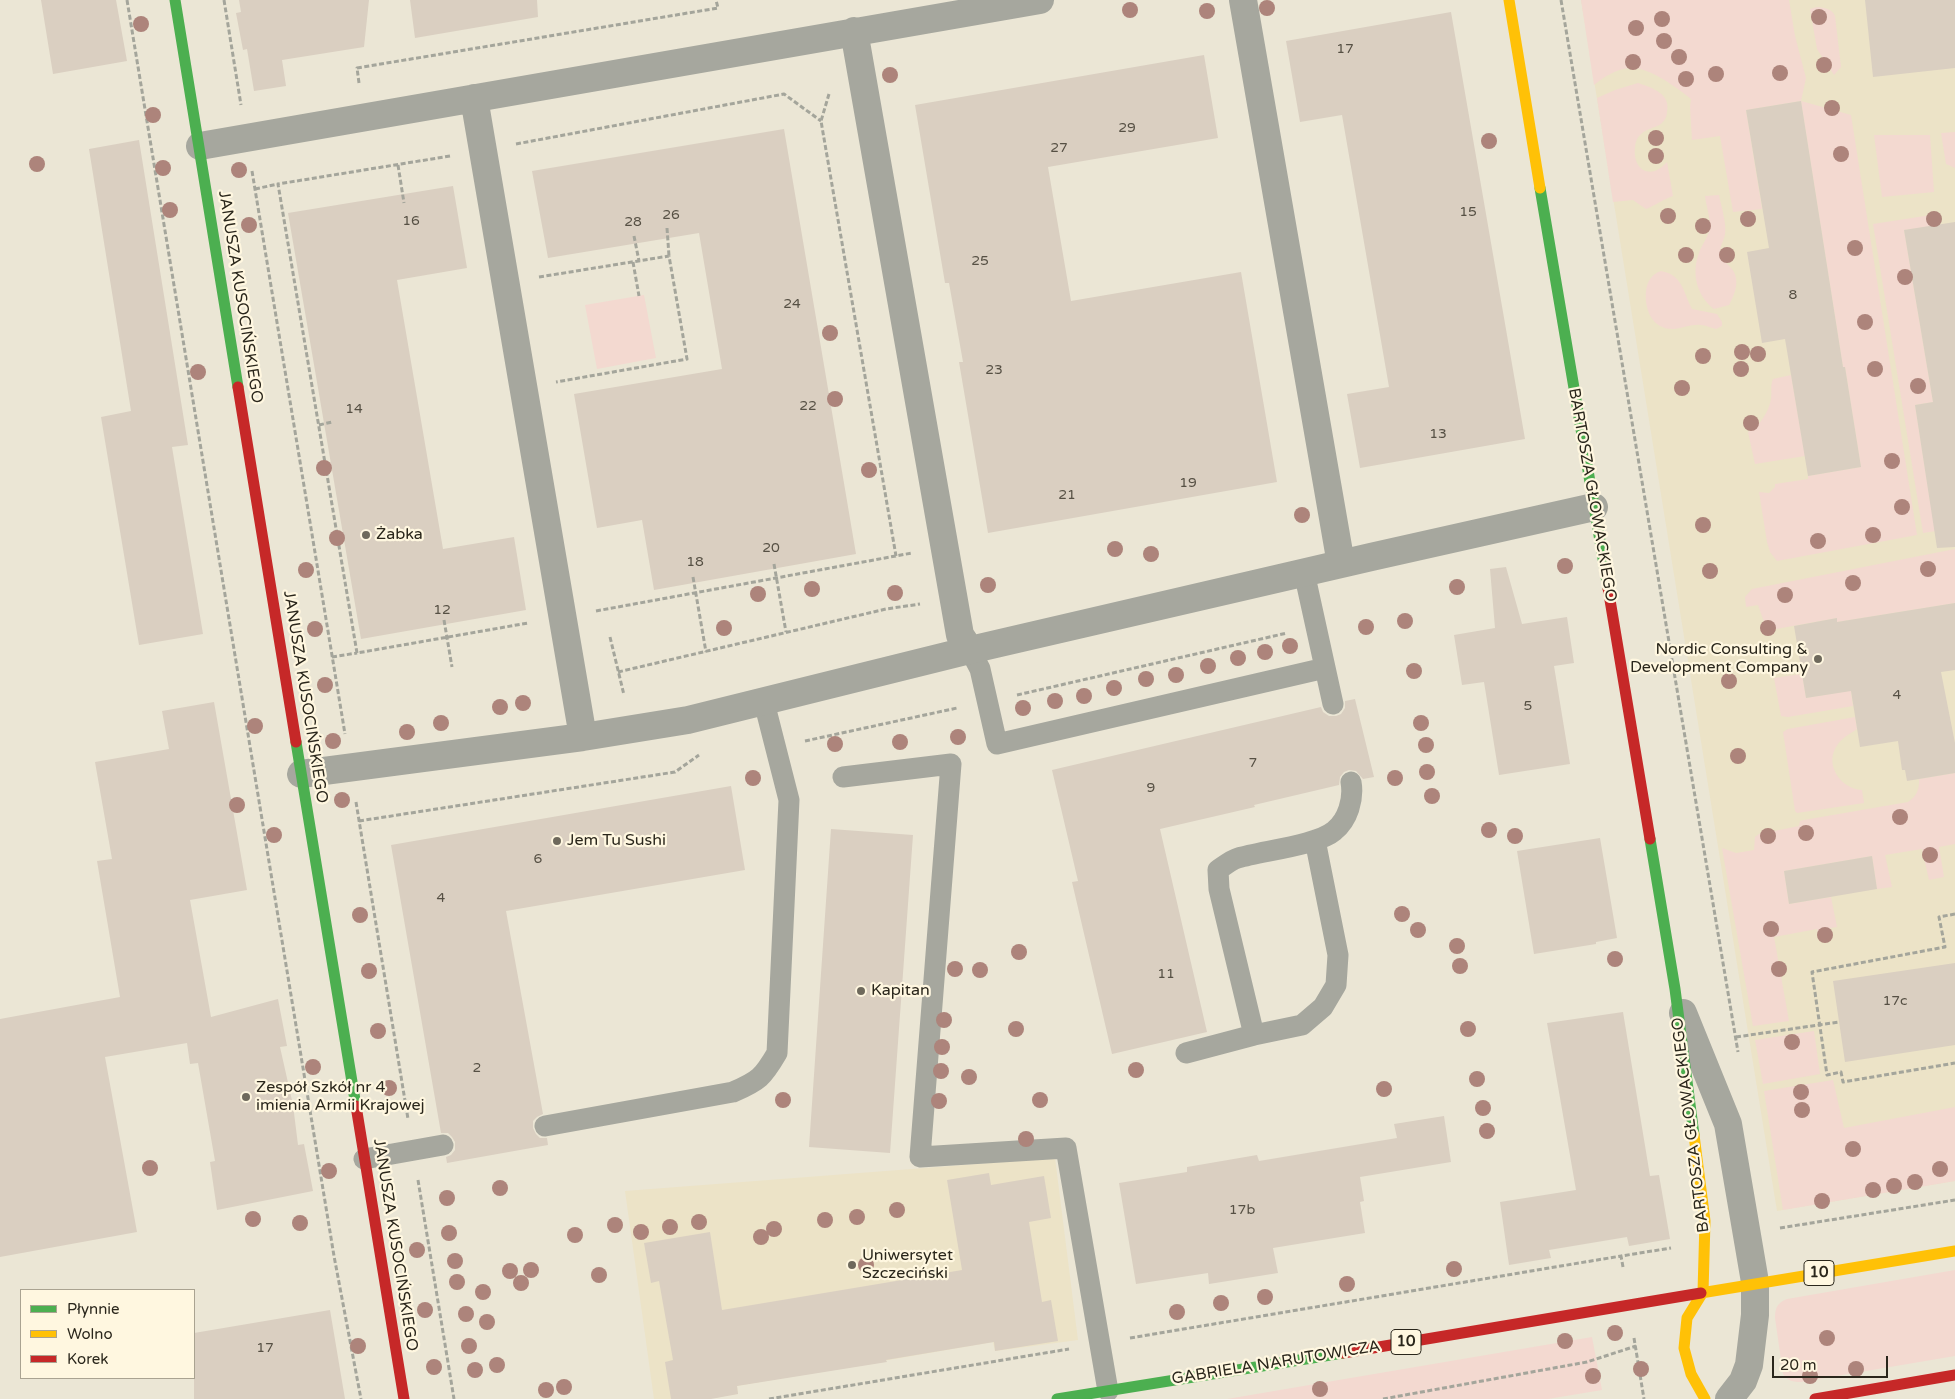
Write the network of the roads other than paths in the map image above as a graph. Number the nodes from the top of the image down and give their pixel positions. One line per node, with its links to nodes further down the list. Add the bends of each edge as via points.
1 (175, 0): 7 (street, JANUSZA KUSOCIŃSKIEGO)
2 (1040, 0): 5 (street)
3 (1243, 0): 9 (street)
4 (1510, 0): 8 (street, BARTOSZA GŁOWACKIEGO)
5 (844, 33): 6 (street); 11 (street, via 960,635)
6 (474, 98): 7 (street); 15 (street)
7 (200, 146): 16 (street, JANUSZA KUSOCIŃSKIEGO)
8 (1594, 507): 9 (street); 20 (street, BARTOSZA GŁOWACKIEGO)
9 (1341, 564): 10 (street)
10 (1304, 572): 11 (street); 12 (lane)
11 (970, 650): 12 (lane, via 980,669 997,744); 13 (street)
12 (1326, 668): 14 (lane)
13 (764, 702): 15 (street, via 688,720); 23 (lane, via 789,800 777,1053 766,1073 734,1092)
14 (1334, 704)
15 (583, 737): 16 (street)
16 (301, 774): 25 (street, JANUSZA KUSOCIŃSKIEGO)
17 (843, 778): 30 (lane, via 951,764 920,1157 1066,1148)
18 (1351, 782): 19 (lane, via 1348,813 1334,832)
19 (1315, 840): 21 (lane, via 1338,956 1336,985 1322,1007 1302,1025); 21 (lane, via 1236,858 1218,870)
20 (1676, 989): 27 (street, BARTOSZA GŁOWACKIEGO, via 1728,1124); 28 (street, BARTOSZA GŁOWACKIEGO, via 1705,1221)
21 (1254, 1035): 22 (lane)
22 (1186, 1053)
23 (545, 1126)
24 (443, 1145): 25 (lane)
25 (364, 1159): 31 (street, JANUSZA KUSOCIŃSKIEGO)
26 (1955, 1251): 27 (street, GABRIELA NARUTOWICZA / 10)
27 (1755, 1282): 28 (street, GABRIELA NARUTOWICZA / 10); 34 (street, via 1749,1365 1743,1381)
28 (1703, 1292): 30 (street, GABRIELA NARUTOWICZA / 10); 33 (street, via 1687,1318 1684,1348 1690,1374)
29 (1955, 1375): 35 (street)
30 (1108, 1391): 32 (street, GABRIELA NARUTOWICZA / 10)
31 (404, 1399)
32 (1057, 1399)
33 (1705, 1399)
34 (1729, 1399)
35 (1815, 1399)

